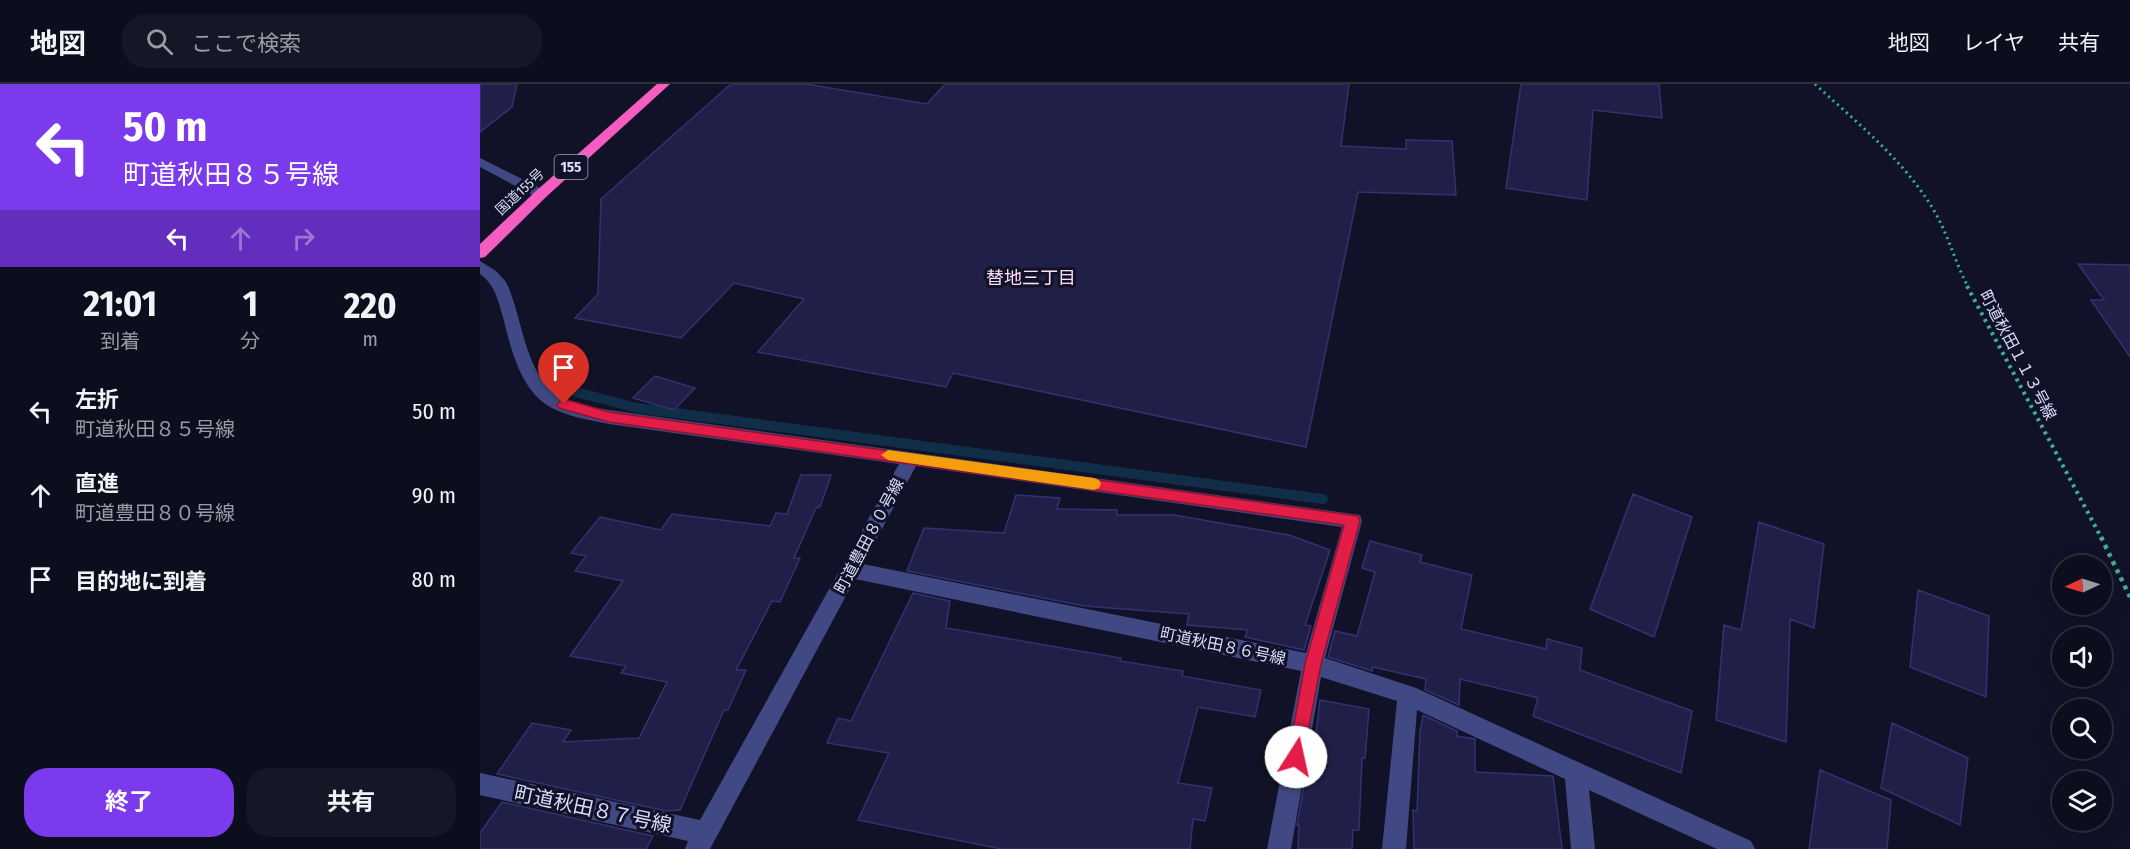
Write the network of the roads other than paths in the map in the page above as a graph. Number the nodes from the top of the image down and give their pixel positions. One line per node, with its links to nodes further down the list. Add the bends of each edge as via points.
1 (664, 84): 3 (highway, 国道155号 / 155)
2 (480, 162): 3 (street)
3 (541, 194): 4 (highway, 国道155号 / 155)
4 (480, 254)
5 (480, 266): 6 (street, 町道豊田８０号線, via 500,282 515,340 534,378 551,399 609,417)
6 (911, 458): 7 (street, 町道豊田８０号線); 8 (street, via 1353,521)
7 (852, 570): 8 (street, 町道秋田８６号線); 12 (street, 町道豊田８０号線)
8 (1313, 664): 9 (street, 町道秋田８６号線); 13 (street)
9 (1408, 695): 10 (street, 町道秋田８６号線); 14 (street)
10 (1576, 773): 15 (street); 16 (street, 町道秋田８６号線)
11 (480, 784): 12 (street, 町道秋田８７号線)
12 (701, 841)
13 (1280, 849)
14 (1394, 849)
15 (1583, 849)
16 (1743, 849)

